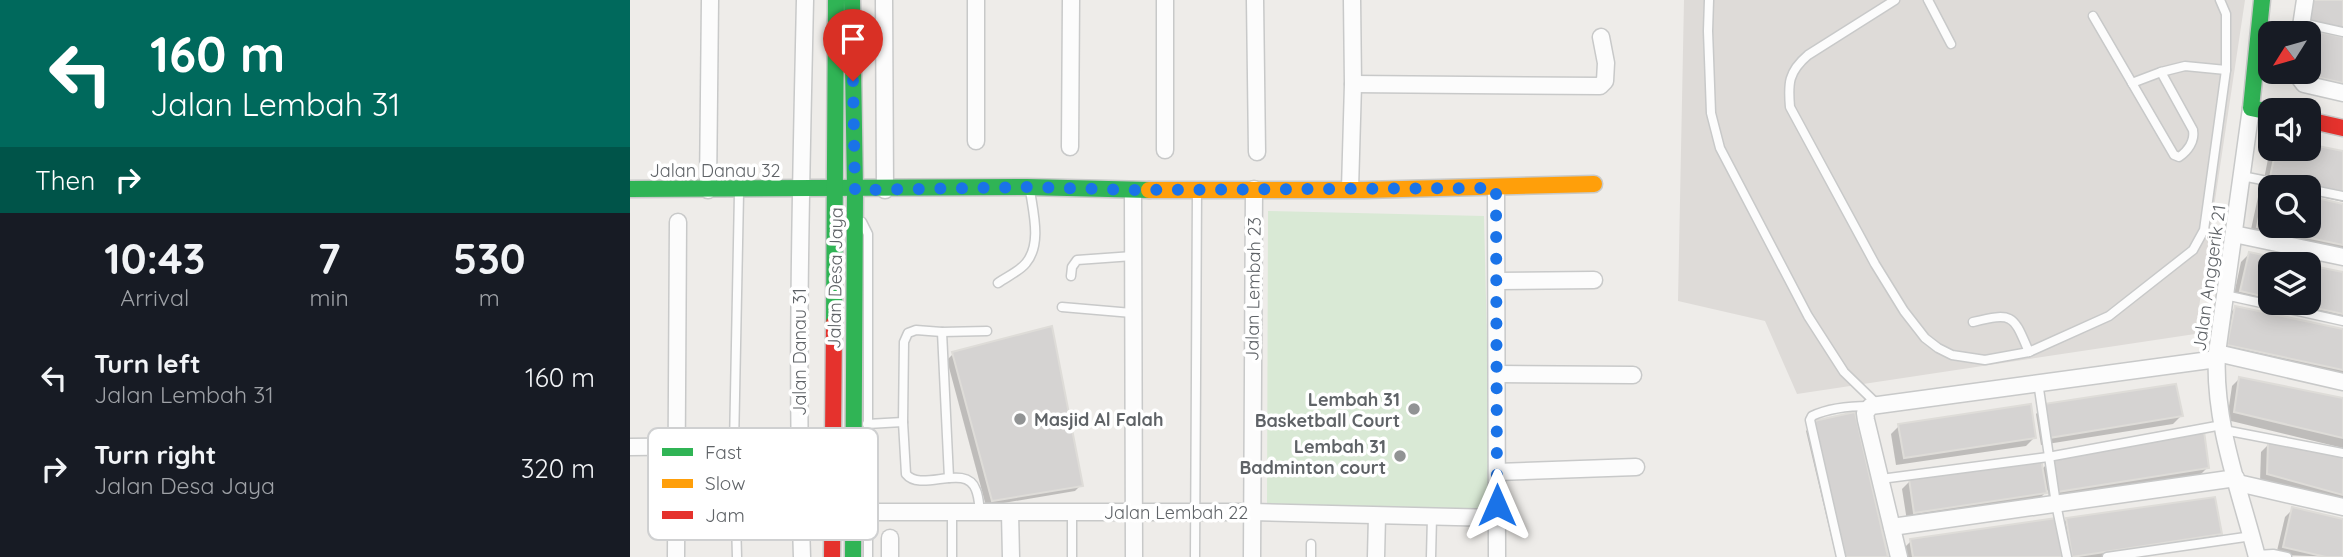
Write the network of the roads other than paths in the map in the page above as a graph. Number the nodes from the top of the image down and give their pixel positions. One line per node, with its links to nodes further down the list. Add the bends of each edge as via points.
1 (710, 0): 46 (street)
2 (805, 0): 48 (street, Jalan Danau 31)
3 (836, 0): 49 (street, Jalan Desa Jaya)
4 (852, 0): 54 (street, Jalan Desa Jaya)
5 (884, 0): 50 (street)
6 (976, 0): 33 (street)
7 (1071, 0): 34 (street)
8 (1165, 0): 35 (street)
9 (1255, 0): 36 (street)
10 (1352, 0): 26 (street)
11 (1709, 0): 76 (lane, via 1711,113 1720,148 1808,316 1844,372)
12 (1895, 0): 70 (lane, via 1798,64 1788,83 1790,107 1875,264 1925,338 1952,355 1984,360)
13 (1928, 0): 22 (lane)
14 (2220, 0): 23 (lane, via 2226,13)
15 (2262, 0): 29 (street, Jalan Anggerik 21)
16 (2305, 0): 18 (street)
17 (2093, 16): 25 (lane)
18 (2302, 21)
19 (2321, 30): 20 (lane)
20 (2343, 32)
21 (1601, 37): 26 (street, via 1606,77 1596,87)
22 (1951, 44)
23 (2226, 70): 24 (lane, via 2185,66); 70 (lane, via 2203,230 2193,250 2109,316)
24 (2161, 72): 25 (lane); 25 (lane, via 2194,136 2179,157)
25 (2132, 83)
26 (1353, 84): 45 (street)
27 (2304, 84): 28 (street)
28 (2343, 93)
29 (2251, 108): 30 (street); 37 (street, Jalan Anggerik 21)
30 (2258, 109)
31 (2321, 123): 32 (street)
32 (2343, 128)
33 (976, 141)
34 (1070, 148)
35 (1165, 150)
36 (1257, 152)
37 (2242, 176): 38 (lane); 56 (street, Jalan Anggerik 21)
38 (2258, 179)
39 (1594, 184): 41 (street, Jalan Danau 32)
40 (1030, 187): 50 (street, Jalan Danau 32); 51 (street, Jalan Danau 32); 62 (lane, via 1035,225 1031,251 1026,264)
41 (1496, 188): 45 (street, Jalan Danau 32); 61 (street)
42 (630, 189): 46 (street, Jalan Danau 32)
43 (1197, 189): 44 (street, Jalan Danau 32); 51 (street, Jalan Danau 32); 101 (lane)
44 (1254, 189): 45 (street, Jalan Danau 32); 102 (street, Jalan Lembah 23)
45 (1350, 189)
46 (708, 190): 47 (street, Jalan Danau 32)
47 (739, 190): 48 (street, Jalan Danau 32); 80 (lane)
48 (800, 190): 49 (street, Jalan Danau 32); 81 (street, Jalan Danau 31)
49 (835, 190): 54 (street, Jalan Danau 32); 82 (street, Jalan Desa Jaya)
50 (885, 190): 54 (street, Jalan Danau 32)
51 (1133, 190): 57 (street)
52 (2321, 192): 53 (lane)
53 (2343, 196)
54 (855, 197): 78 (lane, via 868,234); 83 (street, Jalan Desa Jaya)
55 (678, 222): 79 (street)
56 (2234, 234): 58 (street); 63 (street, Jalan Anggerik 21)
57 (1133, 256): 59 (lane, via 1077,260); 65 (street)
58 (2343, 257)
59 (1071, 276)
60 (1594, 280): 61 (street)
61 (1497, 281): 72 (street)
62 (998, 282)
63 (2225, 295): 66 (lane); 71 (street, Jalan Anggerik 21)
64 (1062, 307): 65 (lane)
65 (1132, 313): 100 (street)
66 (2343, 321)
67 (1973, 322): 70 (lane, via 2011,318)
68 (987, 331): 69 (lane)
69 (942, 332): 77 (lane, via 912,330 905,337); 92 (lane)
70 (2029, 352)
71 (2217, 356): 74 (street); 75 (street); 85 (street, Jalan Anggerik 21)
72 (1497, 374): 73 (street); 91 (street)
73 (1633, 375)
74 (2038, 382): 76 (street); 89 (lane)
75 (2343, 382)
76 (1873, 405): 93 (street, via 1866,420); 124 (lane, via 1819,412 1810,420)
77 (904, 422): 78 (lane); 92 (lane, via 909,478)
78 (867, 424): 84 (lane)
79 (675, 428)
80 (734, 428)
81 (798, 428)
82 (833, 428)
83 (860, 428)
84 (867, 428)
85 (2223, 428): 88 (lane); 89 (lane); 94 (street, Jalan Anggerik 21)
86 (630, 447): 87 (street)
87 (648, 447)
88 (2343, 453)
89 (2048, 457): 93 (lane); 95 (lane)
90 (1636, 467): 91 (street)
91 (1497, 472): 107 (street)
92 (949, 478): 99 (lane, via 974,485)
93 (1881, 479): 108 (street)
94 (2237, 480): 95 (street); 96 (street); 109 (street, Jalan Anggerik 21)
95 (2056, 504): 108 (street); 126 (lane)
96 (2343, 507)
97 (878, 512): 98 (street, Jalan Lembah 22)
98 (952, 512): 99 (street, Jalan Lembah 22); 114 (lane)
99 (980, 512): 103 (street, Jalan Lembah 22)
100 (1135, 512): 101 (street, Jalan Lembah 22); 104 (street, Jalan Lembah 22); 117 (street)
101 (1195, 512): 102 (street, Jalan Lembah 22); 118 (lane)
102 (1252, 512): 105 (street, Jalan Lembah 22); 119 (street, Jalan Lembah 23)
103 (1010, 513): 104 (street, Jalan Lembah 22); 115 (street)
104 (1072, 513): 116 (lane)
105 (1377, 516): 106 (street, Jalan Lembah 22); 121 (street)
106 (1432, 517): 107 (street, Jalan Lembah 22); 122 (lane)
107 (1497, 518): 123 (street)
108 (1892, 527): 125 (street)
109 (2252, 536): 112 (street, Jalan Anggerik 21); 127 (lane)
110 (890, 538): 113 (street)
111 (1311, 544): 120 (lane)
112 (2257, 556): 128 (lane)
113 (890, 557)
114 (952, 557)
115 (1010, 557)
116 (1072, 557)
117 (1134, 557)
118 (1195, 557)
119 (1252, 557)
120 (1311, 557)
121 (1376, 557)
122 (1431, 557)
123 (1497, 557)
124 (1841, 557)
125 (1899, 557)
126 (2067, 557)
127 (2107, 557)
128 (2287, 557)

